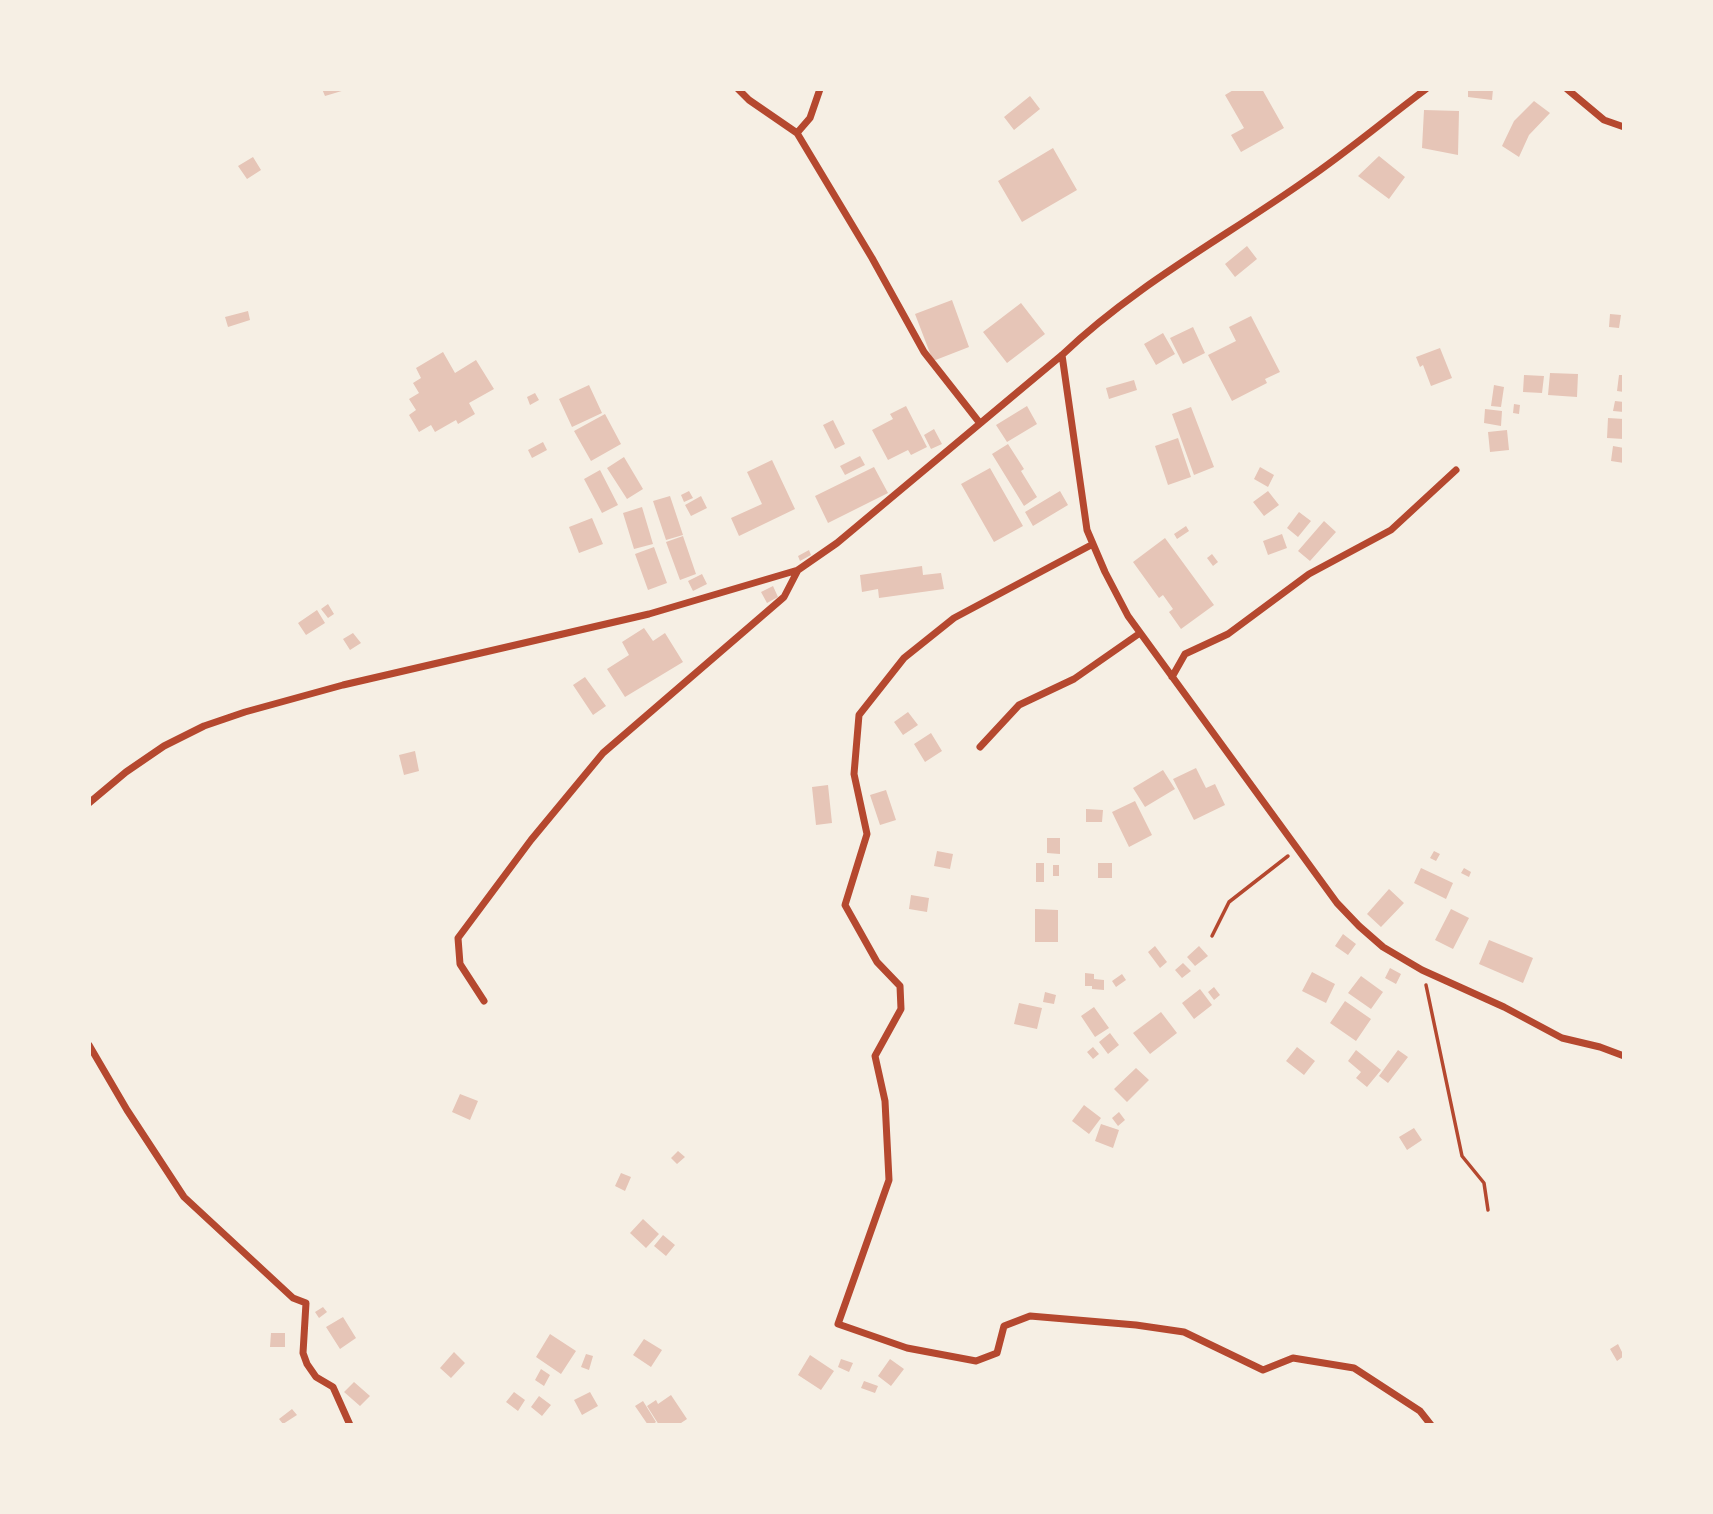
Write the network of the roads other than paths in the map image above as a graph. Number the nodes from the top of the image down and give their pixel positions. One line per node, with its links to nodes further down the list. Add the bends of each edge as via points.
1 (738, 89): 6 (street)
2 (820, 89): 6 (street, via 810,118)
3 (1426, 89): 7 (street, via 1306,180 1186,258)
4 (1567, 89): 5 (street, via 1604,120)
5 (1624, 127)
6 (797, 133): 8 (street, via 924,352)
7 (1062, 355): 8 (street); 10 (street, via 1087,530)
8 (979, 422): 11 (street, via 837,543)
9 (1456, 470): 13 (street, via 1391,530 1309,574 1228,634 1185,654)
10 (1093, 544): 12 (street); 22 (street, via 954,618 904,658 859,715 854,774 867,834 845,905 877,962 900,986 901,1009 875,1056 885,1101 889,1180 838,1324 907,1348 976,1361 997,1353 1004,1326 1030,1316 1184,1332 1262,1370 1293,1358 1354,1368 1420,1411)
11 (797, 570): 16 (street, via 649,614 245,712 164,747); 18 (street, via 784,597 603,753 458,938 460,964)
12 (1140, 633): 13 (street); 14 (street, via 1074,679 1019,705)
13 (1172, 677): 20 (street, via 1337,903 1383,947 1562,1038)
14 (980, 747)
15 (89, 793): 16 (street)
16 (98, 796): 17 (street)
17 (89, 803)
18 (484, 1001)
19 (89, 1045): 21 (street, via 184,1197 293,1298 306,1303 303,1353 316,1377 333,1387)
20 (1624, 1056)
21 (350, 1425)
22 (1431, 1425)

